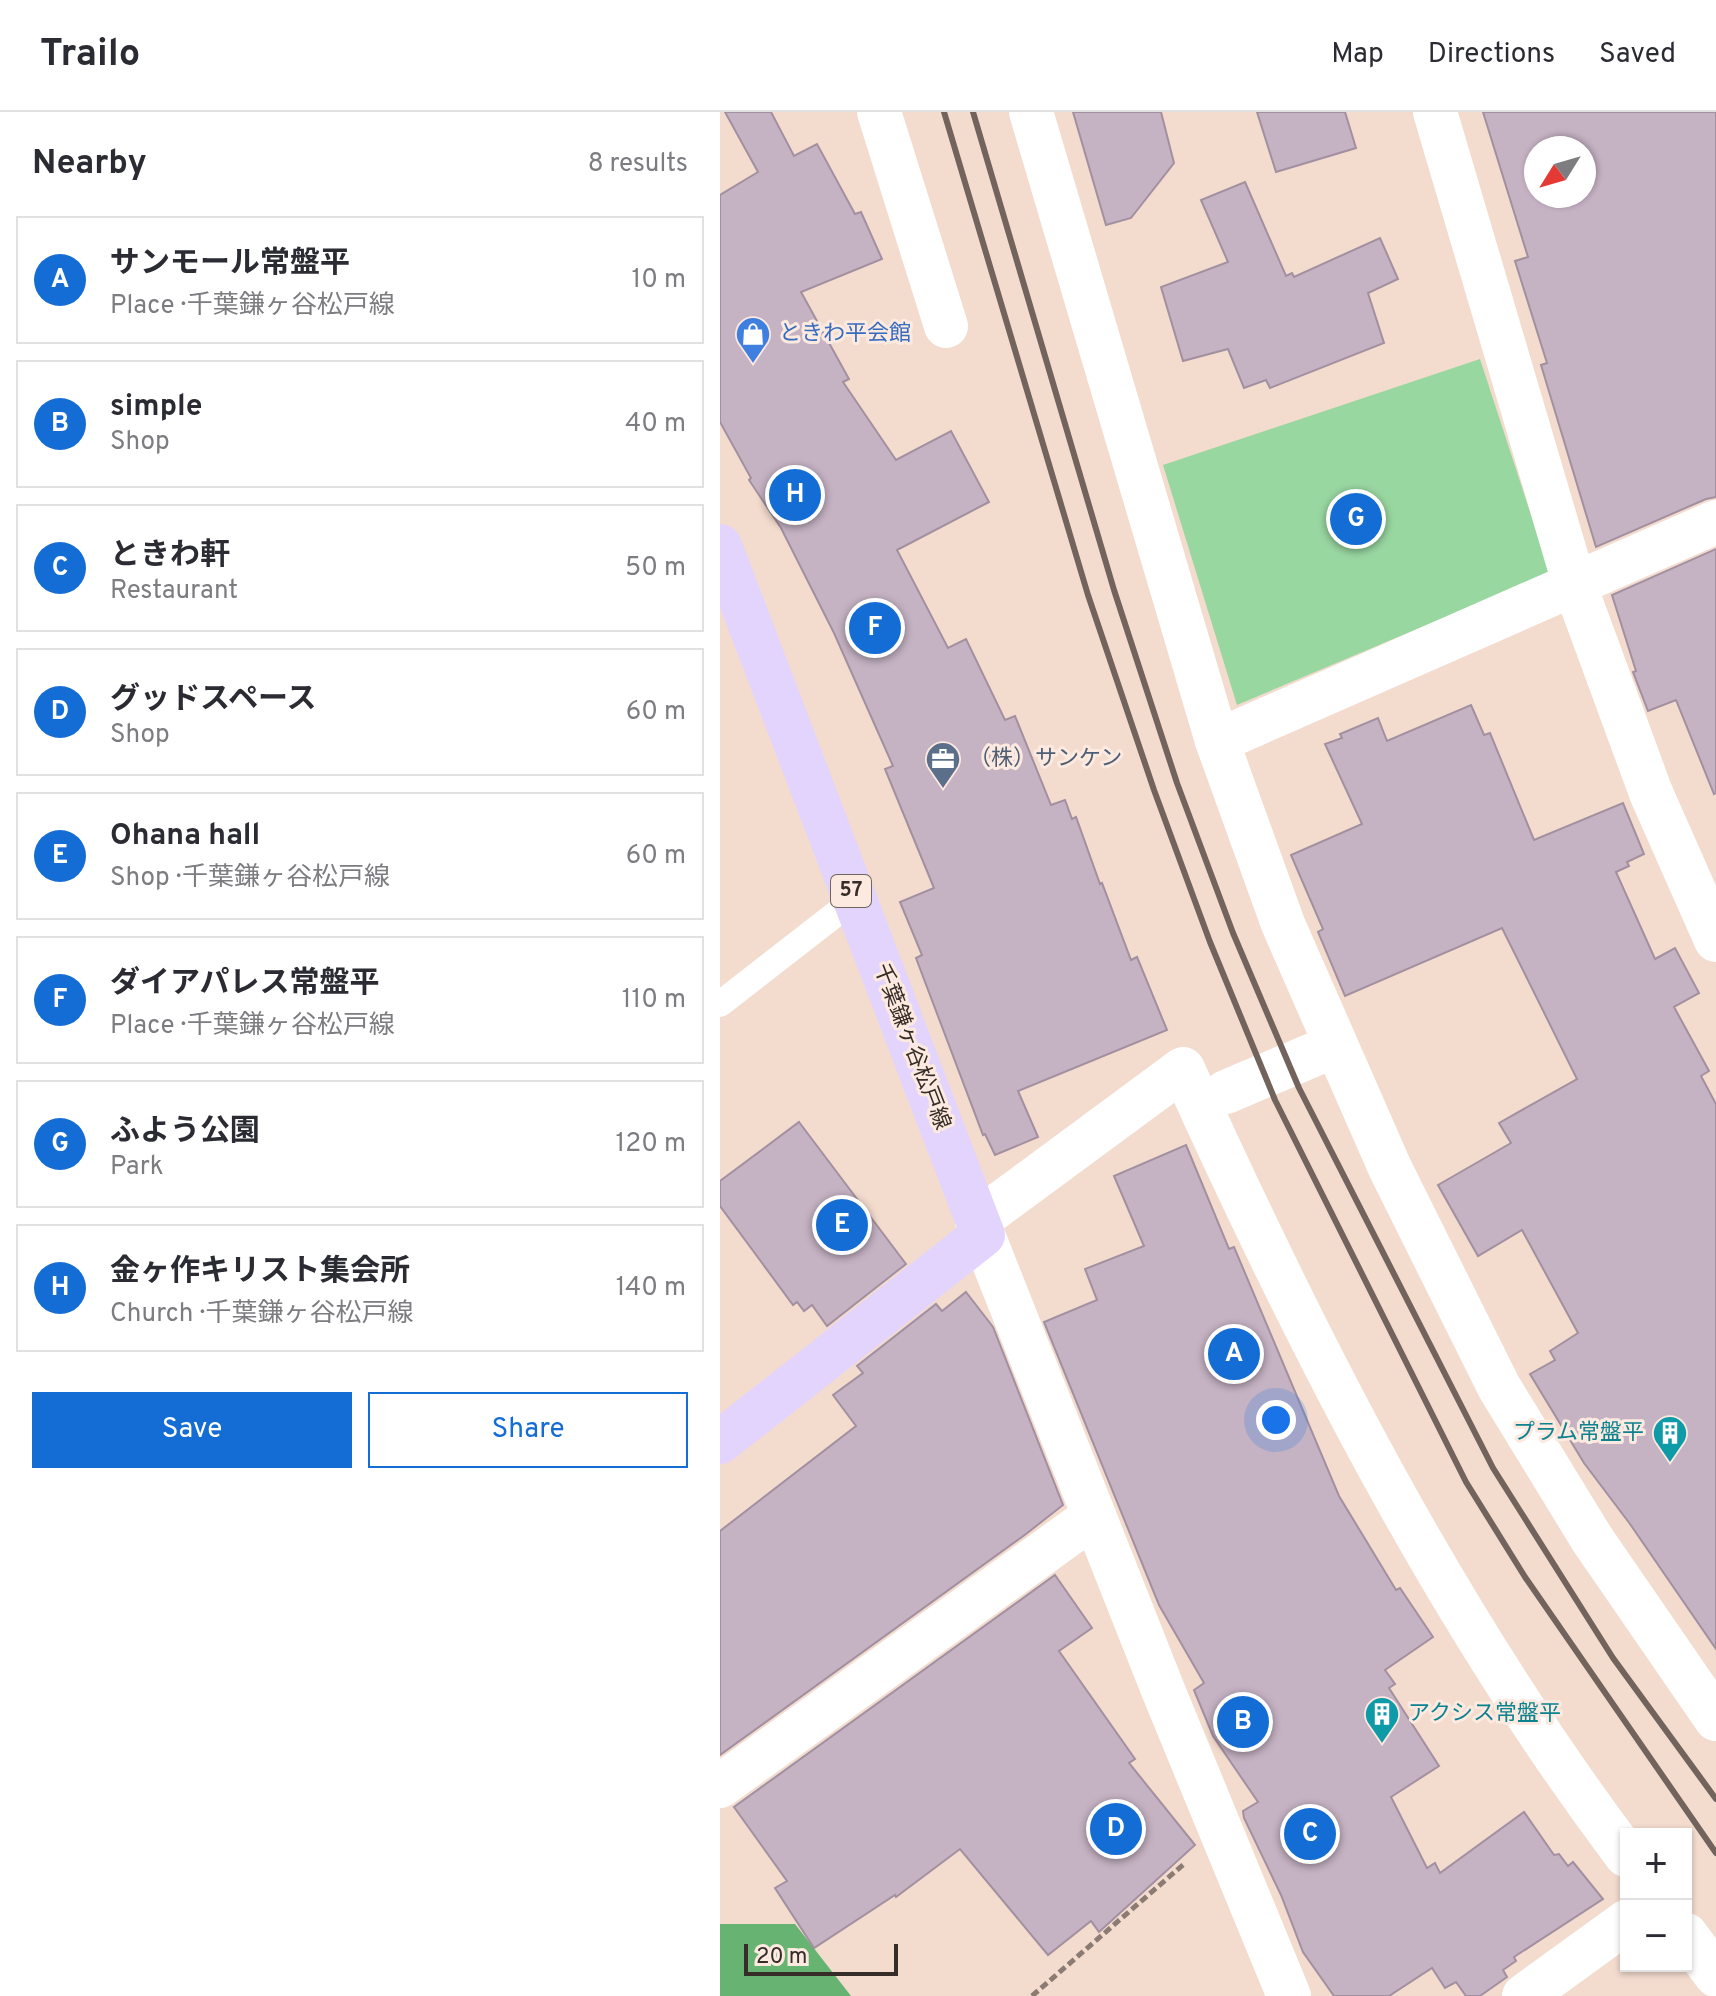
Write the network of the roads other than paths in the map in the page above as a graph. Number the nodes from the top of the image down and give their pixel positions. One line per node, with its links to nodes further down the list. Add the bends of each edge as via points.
1 (879, 112): 4 (street)
2 (1031, 112): 8 (street)
3 (1435, 112): 7 (street)
4 (946, 326)
5 (1716, 522): 7 (street)
6 (720, 546): 9 (main road, 千葉鎌ヶ谷松戸線 / 57)
7 (1575, 586): 8 (street); 10 (street, via 1651,793)
8 (1217, 741): 17 (street, via 1283,924 1344,1066 1499,1387 1592,1539)
9 (855, 899): 11 (lane); 14 (main road, 千葉鎌ヶ谷松戸線 / 57)
10 (1716, 940)
11 (720, 1004)
12 (1315, 1054): 13 (street)
13 (1226, 1092)
14 (980, 1228): 15 (main road); 16 (street); 19 (street, via 1183,1069 1333,1385 1471,1629)
15 (720, 1442)
16 (1094, 1516): 18 (street); 23 (street)
17 (1716, 1719)
18 (720, 1786)
19 (1620, 1846)
20 (1620, 1926): 24 (street)
21 (1692, 1943): 22 (street)
22 (1716, 1975)
23 (1289, 1996)
24 (1524, 1996)

